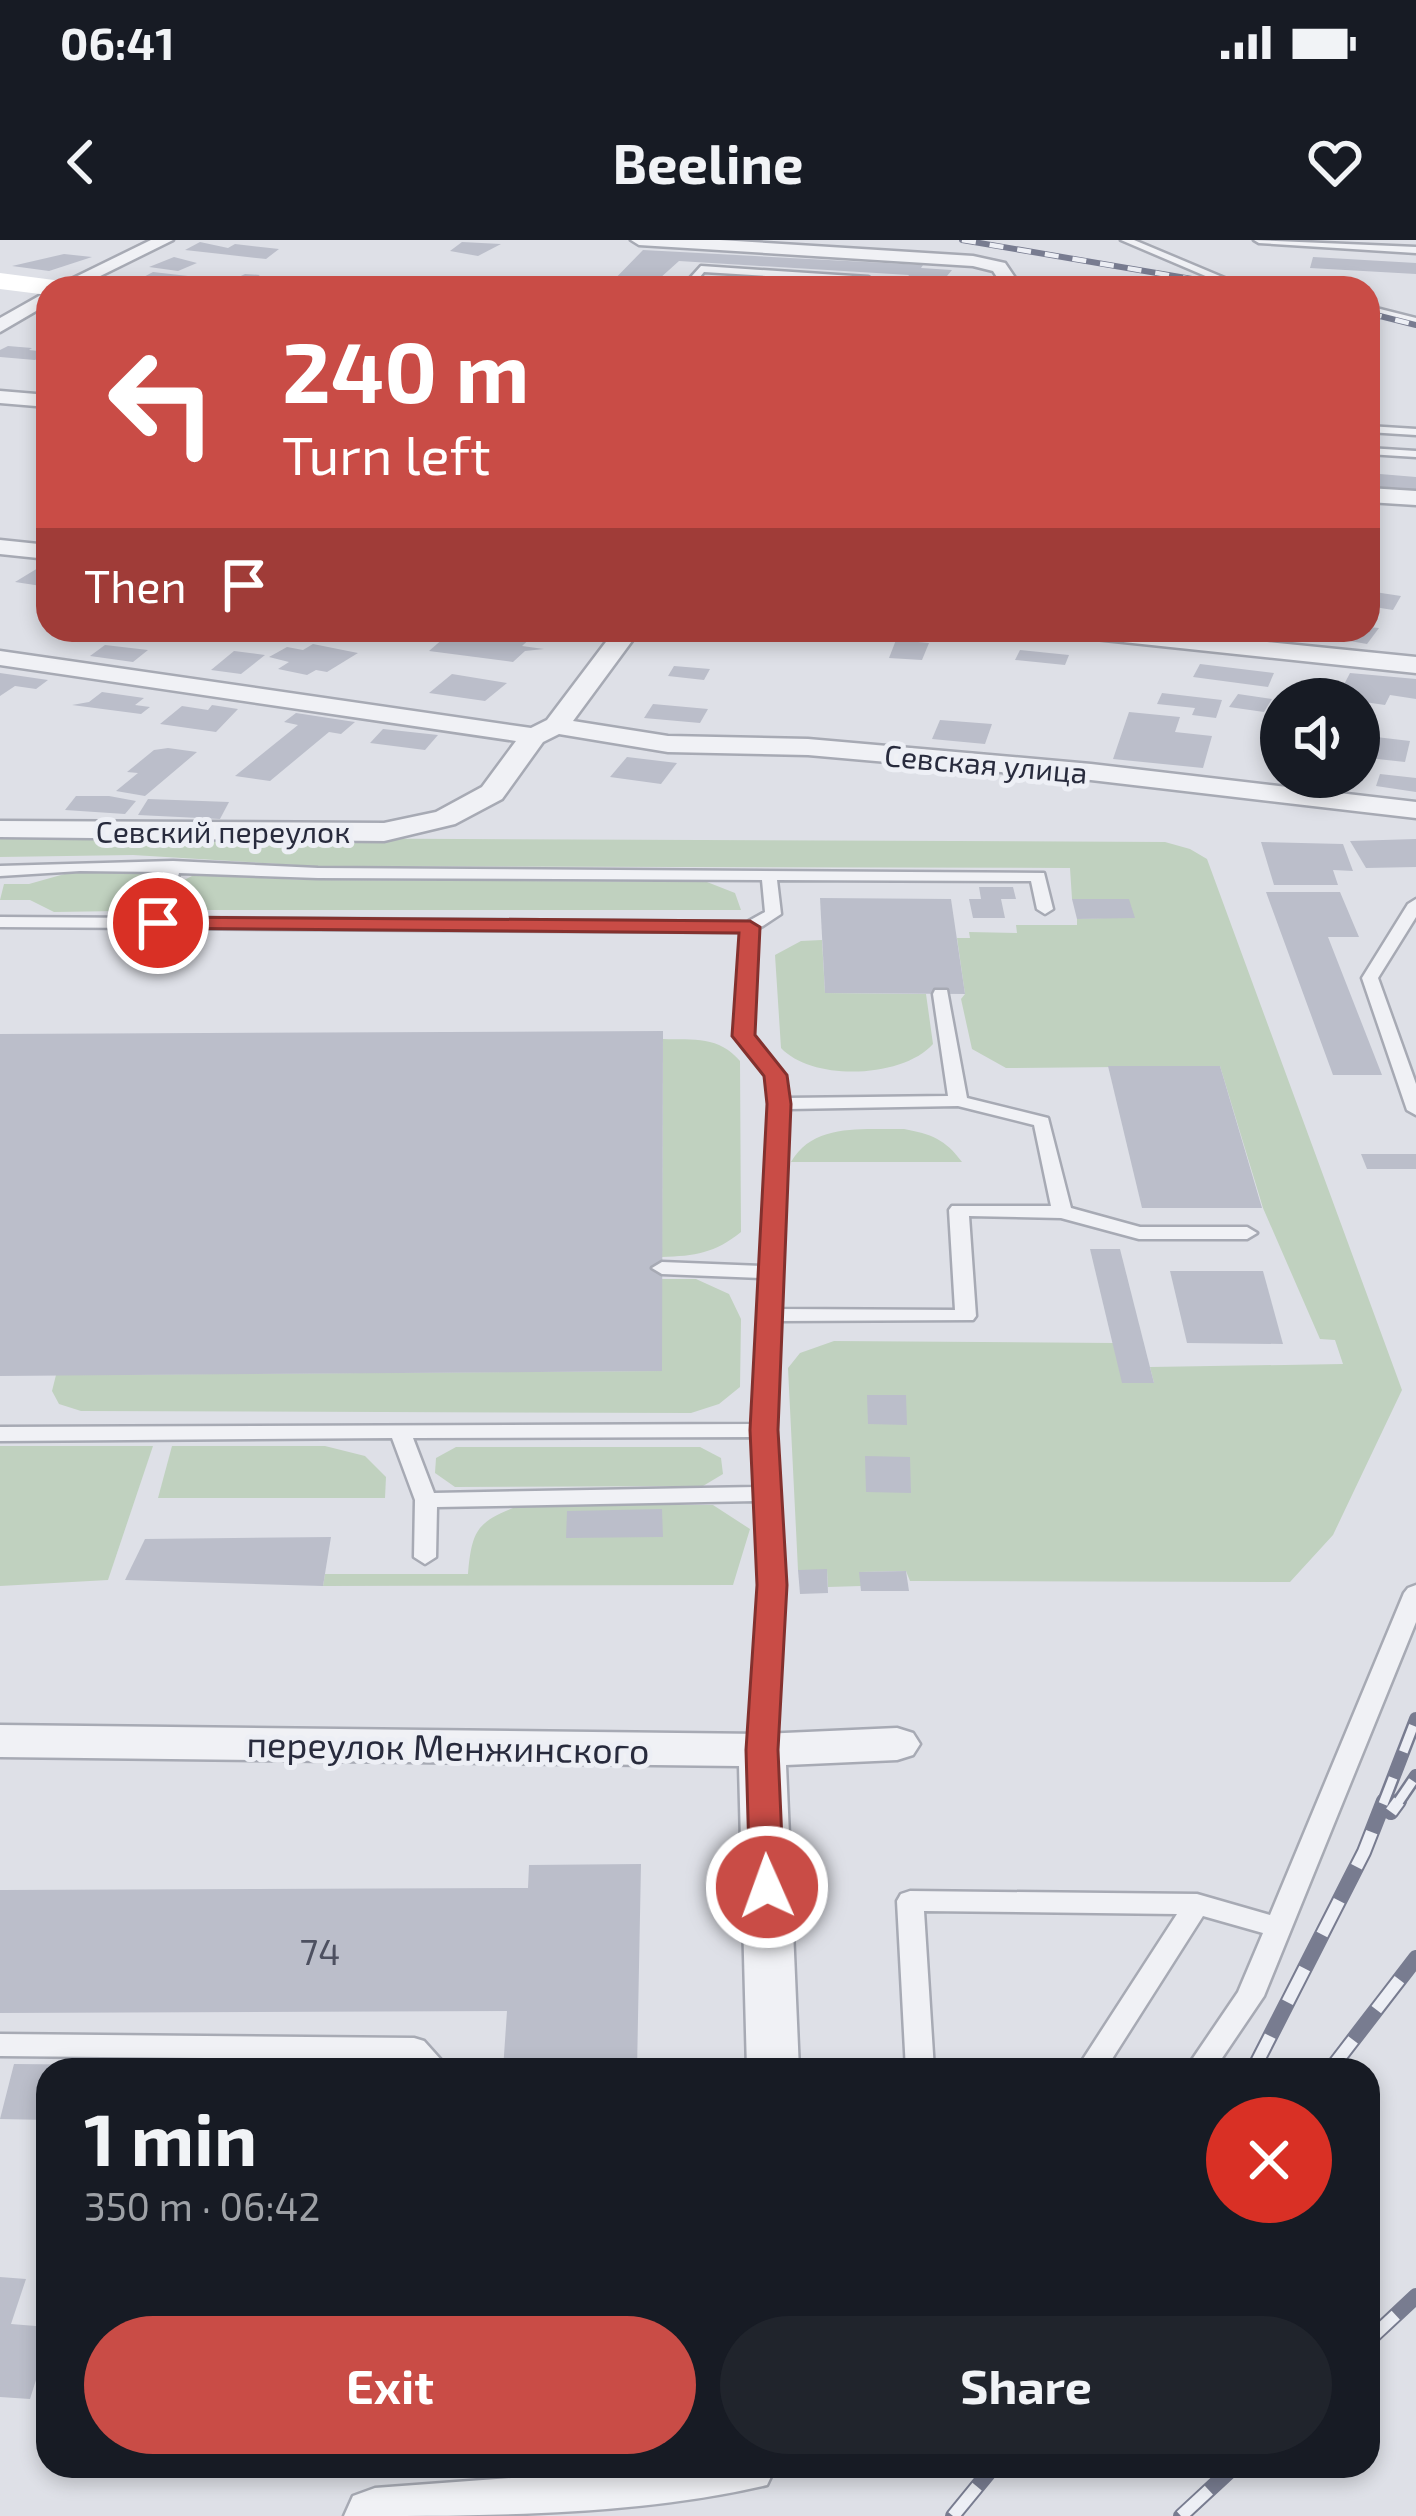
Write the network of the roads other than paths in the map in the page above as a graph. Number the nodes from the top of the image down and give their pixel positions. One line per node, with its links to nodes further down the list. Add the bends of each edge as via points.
1 (165, 240): 7 (street)
2 (639, 240): 10 (street, via 973,261)
3 (1126, 240): 11 (lane)
4 (1259, 240): 5 (lane)
5 (1358, 243): 6 (lane)
6 (1416, 250)
7 (85, 276)
8 (695, 276): 9 (lane, via 701,269)
9 (807, 276)
10 (1005, 276)
11 (1214, 276)
12 (0, 281): 13 (street)
13 (36, 285)
14 (36, 304): 17 (street)
15 (1380, 312): 16 (lane)
16 (1416, 321)
17 (0, 326)
18 (0, 397): 19 (street)
19 (36, 399)
20 (1380, 430): 21 (lane)
21 (1416, 432)
22 (1380, 452): 23 (lane)
23 (1416, 454)
24 (1380, 496): 25 (street)
25 (1416, 498)
26 (0, 547): 27 (street)
27 (36, 551)
28 (618, 642): 32 (street, Севский переулок)
29 (1209, 642): 31 (street)
30 (0, 658): 32 (street, Севская улица)
31 (1408, 660)
32 (545, 731): 33 (street, Севская улица, via 1091,772); 34 (street, Севский переулок, via 492,793 445,818 384,832)
33 (1416, 810)
34 (0, 829)
35 (173, 866): 36 (lane); 37 (lane); 41 (lane)
36 (0, 871)
37 (769, 875): 39 (lane, via 1037,876); 42 (lane, via 773,914)
38 (1416, 904): 44 (lane, via 1370,978)
39 (1045, 909)
40 (0, 922): 41 (lane)
41 (158, 923): 42 (lane)
42 (750, 927): 46 (lane, via 744,1036 775,1075)
43 (941, 994): 45 (lane)
44 (1409, 1073): 47 (lane)
45 (958, 1101): 46 (lane); 48 (lane, via 1042,1122)
46 (779, 1104): 51 (lane)
47 (1416, 1110)
48 (1062, 1212): 49 (lane, via 1139,1233); 52 (lane, via 959,1210 966,1316)
49 (1247, 1233)
50 (662, 1268): 51 (lane)
51 (768, 1272): 52 (lane)
52 (767, 1315): 53 (lane)
53 (764, 1430): 55 (lane); 56 (lane)
54 (0, 1434): 55 (lane)
55 (401, 1436): 57 (lane)
56 (766, 1494): 57 (lane); 62 (lane, via 772,1585)
57 (426, 1500): 58 (lane)
58 (425, 1557)
59 (1416, 1593): 64 (lane)
60 (0, 1742): 62 (street, переулок Менжинского)
61 (897, 1744): 62 (street, переулок Менжинского)
62 (762, 1750): 67 (street)
63 (1197, 1904): 64 (lane); 68 (lane, via 910,1901); 69 (lane)
64 (1278, 1927): 70 (lane, via 1250,1996)
65 (0, 2045): 66 (lane, via 414,2049)
66 (423, 2058)
67 (773, 2058)
68 (919, 2058)
69 (1098, 2058)
70 (1207, 2058)
71 (685, 2478): 72 (street)
72 (524, 2510): 73 (street)
73 (375, 2516)

